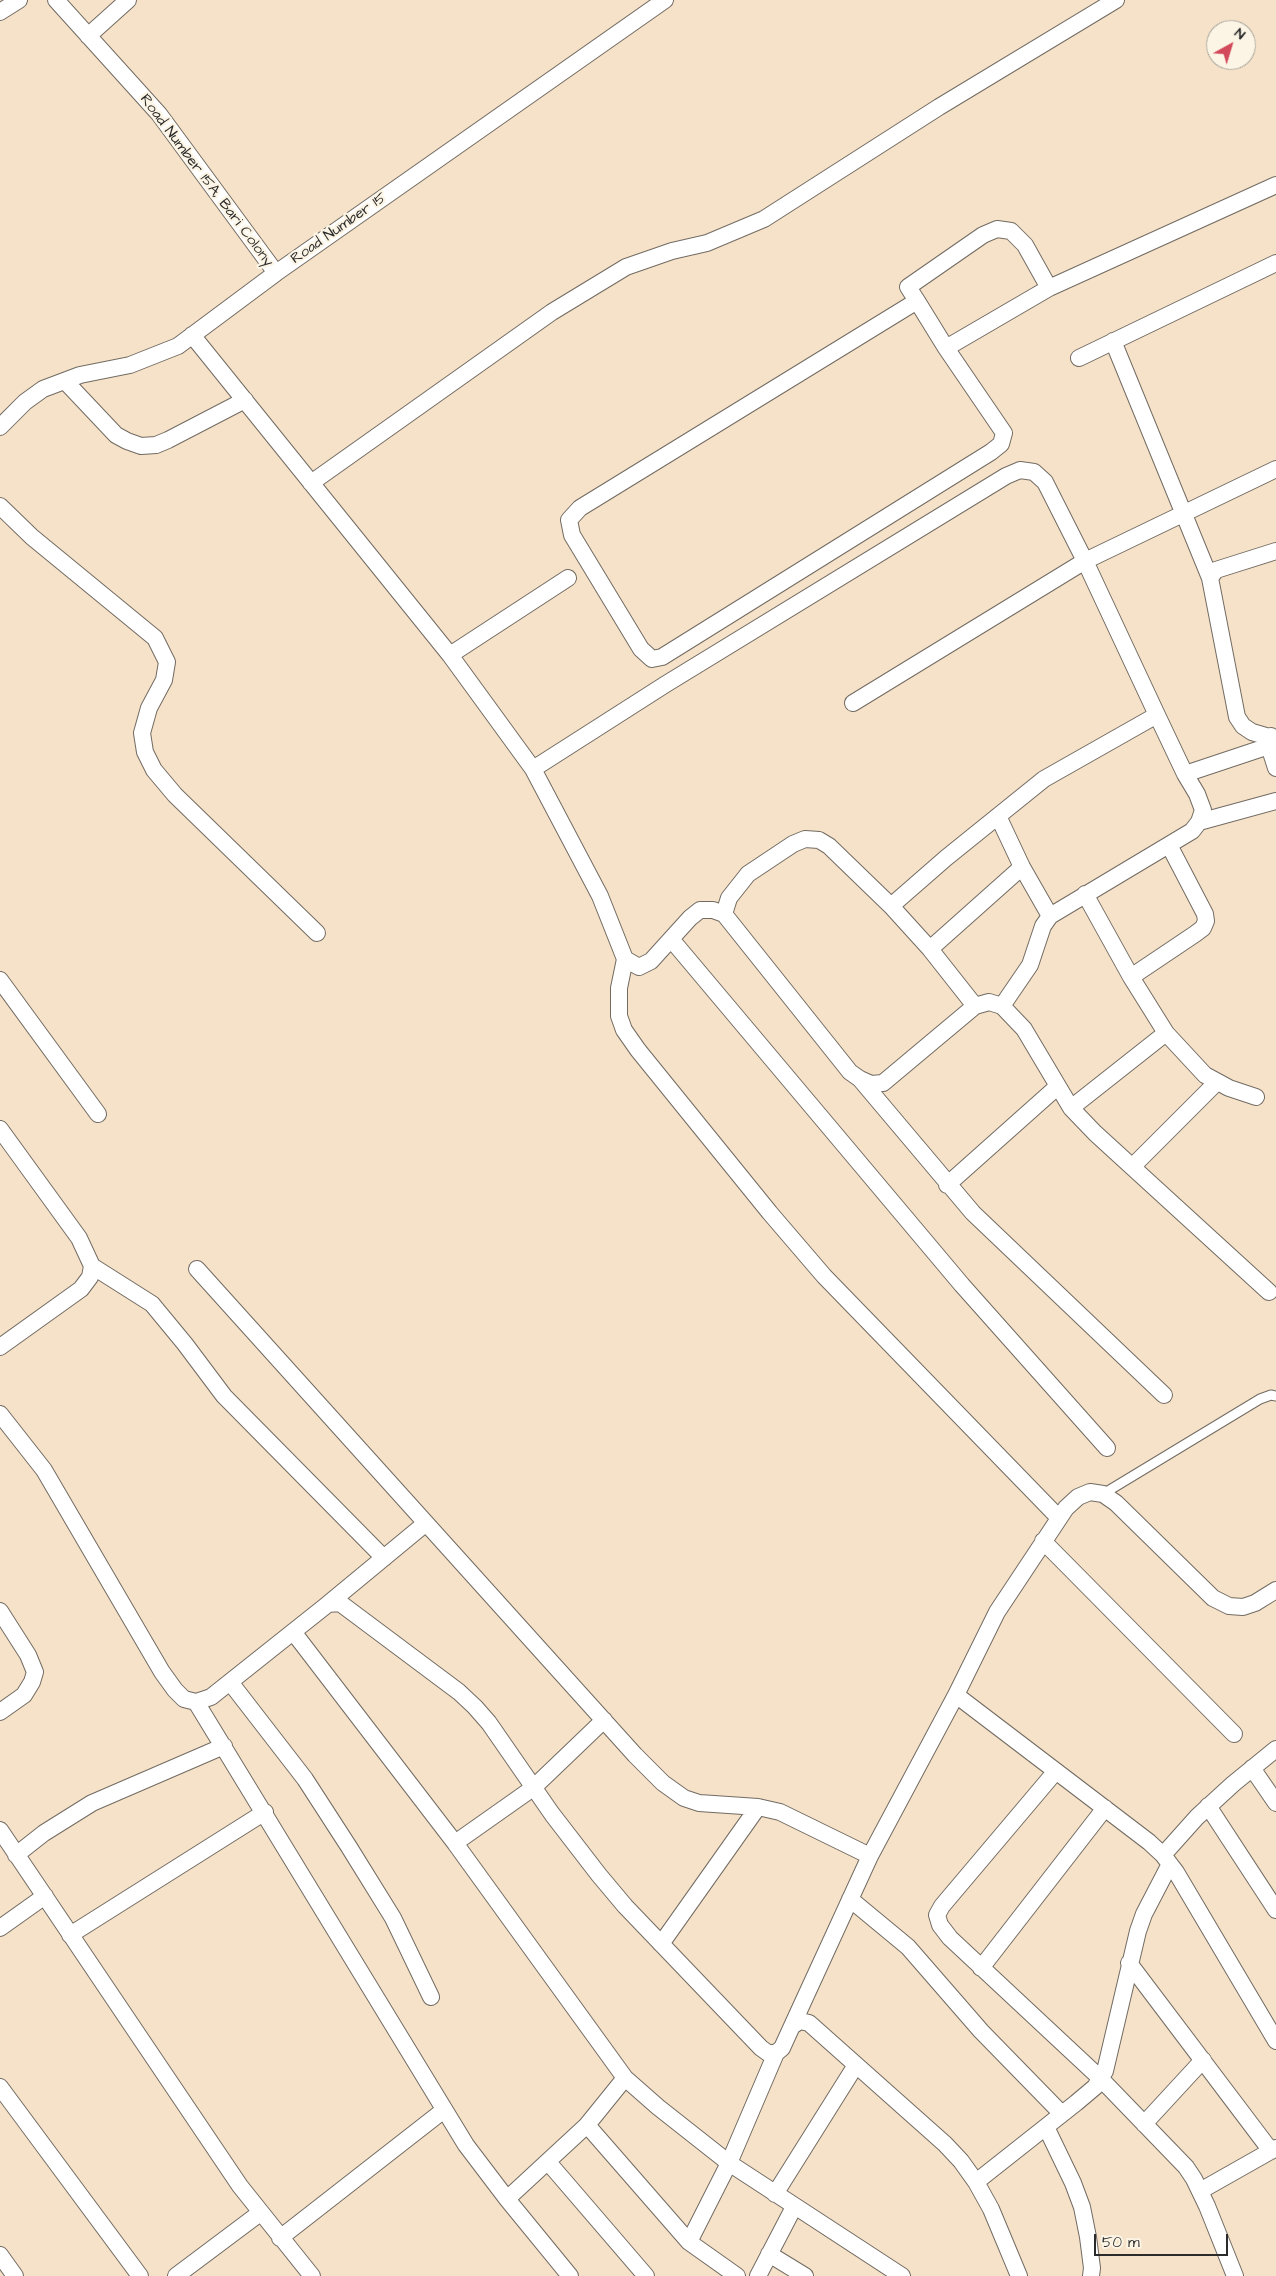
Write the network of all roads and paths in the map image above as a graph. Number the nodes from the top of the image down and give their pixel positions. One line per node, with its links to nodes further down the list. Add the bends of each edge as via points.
1 (19, 0): 6 (street)
2 (56, 0): 7 (street, Road Number 15A, Bari Colony)
3 (128, 0): 7 (street)
4 (665, 0): 10 (street, Road Number 15)
5 (1108, 2): 21 (street, via 764,219 707,243 672,250 618,272 552,312)
6 (0, 12)
7 (88, 36): 10 (street, Road Number 15A, Bari Colony, via 159,114)
8 (1276, 185): 11 (street)
9 (1276, 263): 14 (street)
10 (276, 273): 13 (street, Road Number 15)
11 (1049, 288): 12 (street, via 1025,245 1011,232 996,229 982,235 908,287); 15 (street)
12 (917, 301): 15 (street); 15 (street, via 580,508 569,520 572,535 641,649 652,659 662,657 1001,444 1004,433)
13 (192, 335): 17 (street, Road Number 15, via 178,346 130,365); 18 (street)
14 (1113, 341): 16 (street); 23 (street)
15 (946, 348)
16 (1079, 358)
17 (65, 381): 18 (street, via 116,435 140,446 168,440); 19 (street, Road Number 15, via 37,393)
18 (245, 400): 21 (street)
19 (0, 427)
20 (1276, 468): 23 (street)
21 (311, 482): 28 (street)
22 (0, 506): 44 (street, via 32,537 156,638 167,662 164,680 149,708 142,733 145,752 154,770 175,796)
23 (1182, 514): 25 (street); 27 (street)
24 (1276, 551): 27 (street, via 1216,570)
25 (1085, 561): 29 (street); 30 (street); 33 (street, via 1045,482 1034,472 1020,470 666,684)
26 (568, 578): 28 (street)
27 (1210, 578): 31 (street, via 1237,717 1252,732)
28 (450, 655): 33 (street)
29 (853, 703)
30 (1157, 715): 34 (street); 36 (street, via 1044,779)
31 (1271, 738): 32 (street); 34 (street)
32 (1276, 768)
33 (533, 769): 47 (street, via 600,896)
34 (1185, 774): 37 (street, via 1203,810)
35 (1276, 801): 37 (street)
36 (998, 816): 39 (street); 41 (street)
37 (1199, 822): 38 (street, via 1192,831)
38 (1169, 845): 40 (street); 48 (street, via 1206,921 1195,934)
39 (1022, 867): 43 (street); 46 (street)
40 (1085, 894): 43 (street); 48 (street)
41 (891, 906): 42 (street, via 829,846 819,840 805,839 748,874 729,898); 46 (street)
42 (724, 914): 45 (street, via 700,910); 53 (street, via 850,1072)
43 (1050, 916): 51 (street, via 1043,926 1030,965)
44 (317, 933)
45 (671, 939): 47 (street, via 652,961 639,967); 69 (street, via 962,1285)
46 (930, 948): 50 (street)
47 (625, 959): 71 (street, via 619,988 620,1016 624,1030 638,1050 824,1276)
48 (1131, 977): 52 (street)
49 (0, 980): 58 (street)
50 (975, 1006): 51 (street, via 989,1002); 53 (street, via 882,1083 871,1084)
51 (1002, 1006): 55 (street, via 1024,1029)
52 (1166, 1033): 54 (street, via 1205,1075); 57 (street)
53 (860, 1079): 61 (street)
54 (1217, 1082): 56 (street); 60 (street)
55 (1057, 1087): 57 (street); 61 (street)
56 (1256, 1097)
57 (1071, 1108): 60 (street)
58 (98, 1114)
59 (0, 1129): 62 (street, via 79,1238)
60 (1132, 1167): 64 (street)
61 (947, 1185): 66 (street, via 972,1213)
62 (92, 1266): 65 (street, via 90,1277 81,1289); 74 (street, via 152,1304 224,1396)
63 (197, 1269): 72 (street)
64 (1269, 1292)
65 (0, 1347)
66 (1164, 1395)
67 (1276, 1396): 70 (lane, via 1260,1398)
68 (0, 1414): 81 (street, via 44,1470 162,1672 184,1699)
69 (1108, 1448)
70 (1103, 1494): 71 (street, via 1090,1492 1078,1497); 75 (street, via 1212,1598 1229,1606 1243,1607)
71 (1059, 1518): 73 (street)
72 (426, 1522): 74 (street); 83 (street)
73 (1043, 1541): 80 (street, via 997,1612); 84 (street)
74 (384, 1558): 76 (street)
75 (1276, 1590)
76 (328, 1604): 78 (street); 89 (street, via 340,1603 459,1692 489,1723)
77 (0, 1611): 82 (street, via 35,1672 24,1695)
78 (294, 1633): 79 (street); 96 (street)
79 (230, 1682): 81 (street, via 211,1697); 108 (street, via 300,1772 349,1847 393,1918)
80 (956, 1695): 88 (street); 98 (street)
81 (196, 1702): 85 (street)
82 (0, 1712)
83 (604, 1720): 89 (street); 92 (street, via 663,1783 684,1798 699,1803)
84 (1234, 1734)
85 (224, 1746): 94 (street); 97 (street, via 92,1803 52,1827)
86 (1276, 1748): 87 (street)
87 (1252, 1768): 90 (street); 91 (street)
88 (1056, 1771): 93 (street); 107 (street, via 937,1915 950,1938)
89 (533, 1788): 96 (street); 105 (street, via 604,1881)
90 (1276, 1803)
91 (1208, 1806): 99 (street); 102 (street)
92 (758, 1807): 98 (street, via 780,1812); 105 (street)
93 (1105, 1808): 99 (street, via 1149,1842); 107 (street)
94 (265, 1812): 104 (street); 117 (street)
95 (0, 1830): 97 (street)
96 (455, 1842): 114 (street)
97 (16, 1855): 100 (street)
98 (870, 1856): 101 (street)
99 (1166, 1860): 106 (street); 110 (street)
100 (45, 1896): 103 (street); 104 (street)
101 (850, 1899): 109 (street); 118 (street, via 908,1947 981,2031)
102 (1276, 1910)
103 (0, 1928)
104 (70, 1935): 130 (street)
105 (661, 1944): 111 (street, via 761,2048 768,2053)
106 (1129, 1963): 112 (street); 115 (street, via 1111,2046)
107 (981, 1968): 115 (street)
108 (431, 1996)
109 (792, 2026): 111 (street, via 782,2048); 113 (street, via 800,2021 809,2022)
110 (1276, 2041)
111 (776, 2053): 124 (street)
112 (1203, 2060): 119 (street); 122 (street)
113 (856, 2065): 125 (street, via 945,2144); 127 (street)
114 (625, 2078): 120 (street); 124 (street)
115 (1100, 2078): 118 (street, via 1095,2087); 119 (street)
116 (0, 2087): 136 (street)
117 (444, 2110): 128 (street); 131 (street)
118 (1062, 2114): 121 (street)
119 (1144, 2124): 126 (street, via 1186,2167)
120 (587, 2125): 123 (street); 132 (street)
121 (1046, 2127): 125 (street); 146 (street, via 1082,2207)
122 (1274, 2149): 126 (street)
123 (548, 2162): 128 (street); 140 (street)
124 (729, 2163): 127 (street); 132 (street)
125 (976, 2182): 145 (street)
126 (1200, 2191): 147 (street)
127 (775, 2194): 129 (street)
128 (507, 2200): 139 (street)
129 (794, 2207): 133 (street); 144 (street)
130 (260, 2213): 131 (street); 137 (street)
131 (280, 2238): 138 (street)
132 (689, 2242): 141 (street)
133 (769, 2254): 142 (street); 143 (street)
134 (0, 2255): 135 (street)
135 (15, 2276)
136 (140, 2276)
137 (176, 2276)
138 (312, 2276)
139 (570, 2276)
140 (646, 2276)
141 (737, 2276)
142 (758, 2276)
143 (805, 2276)
144 (902, 2276)
145 (1019, 2276)
146 (1091, 2276)
147 (1235, 2276)

